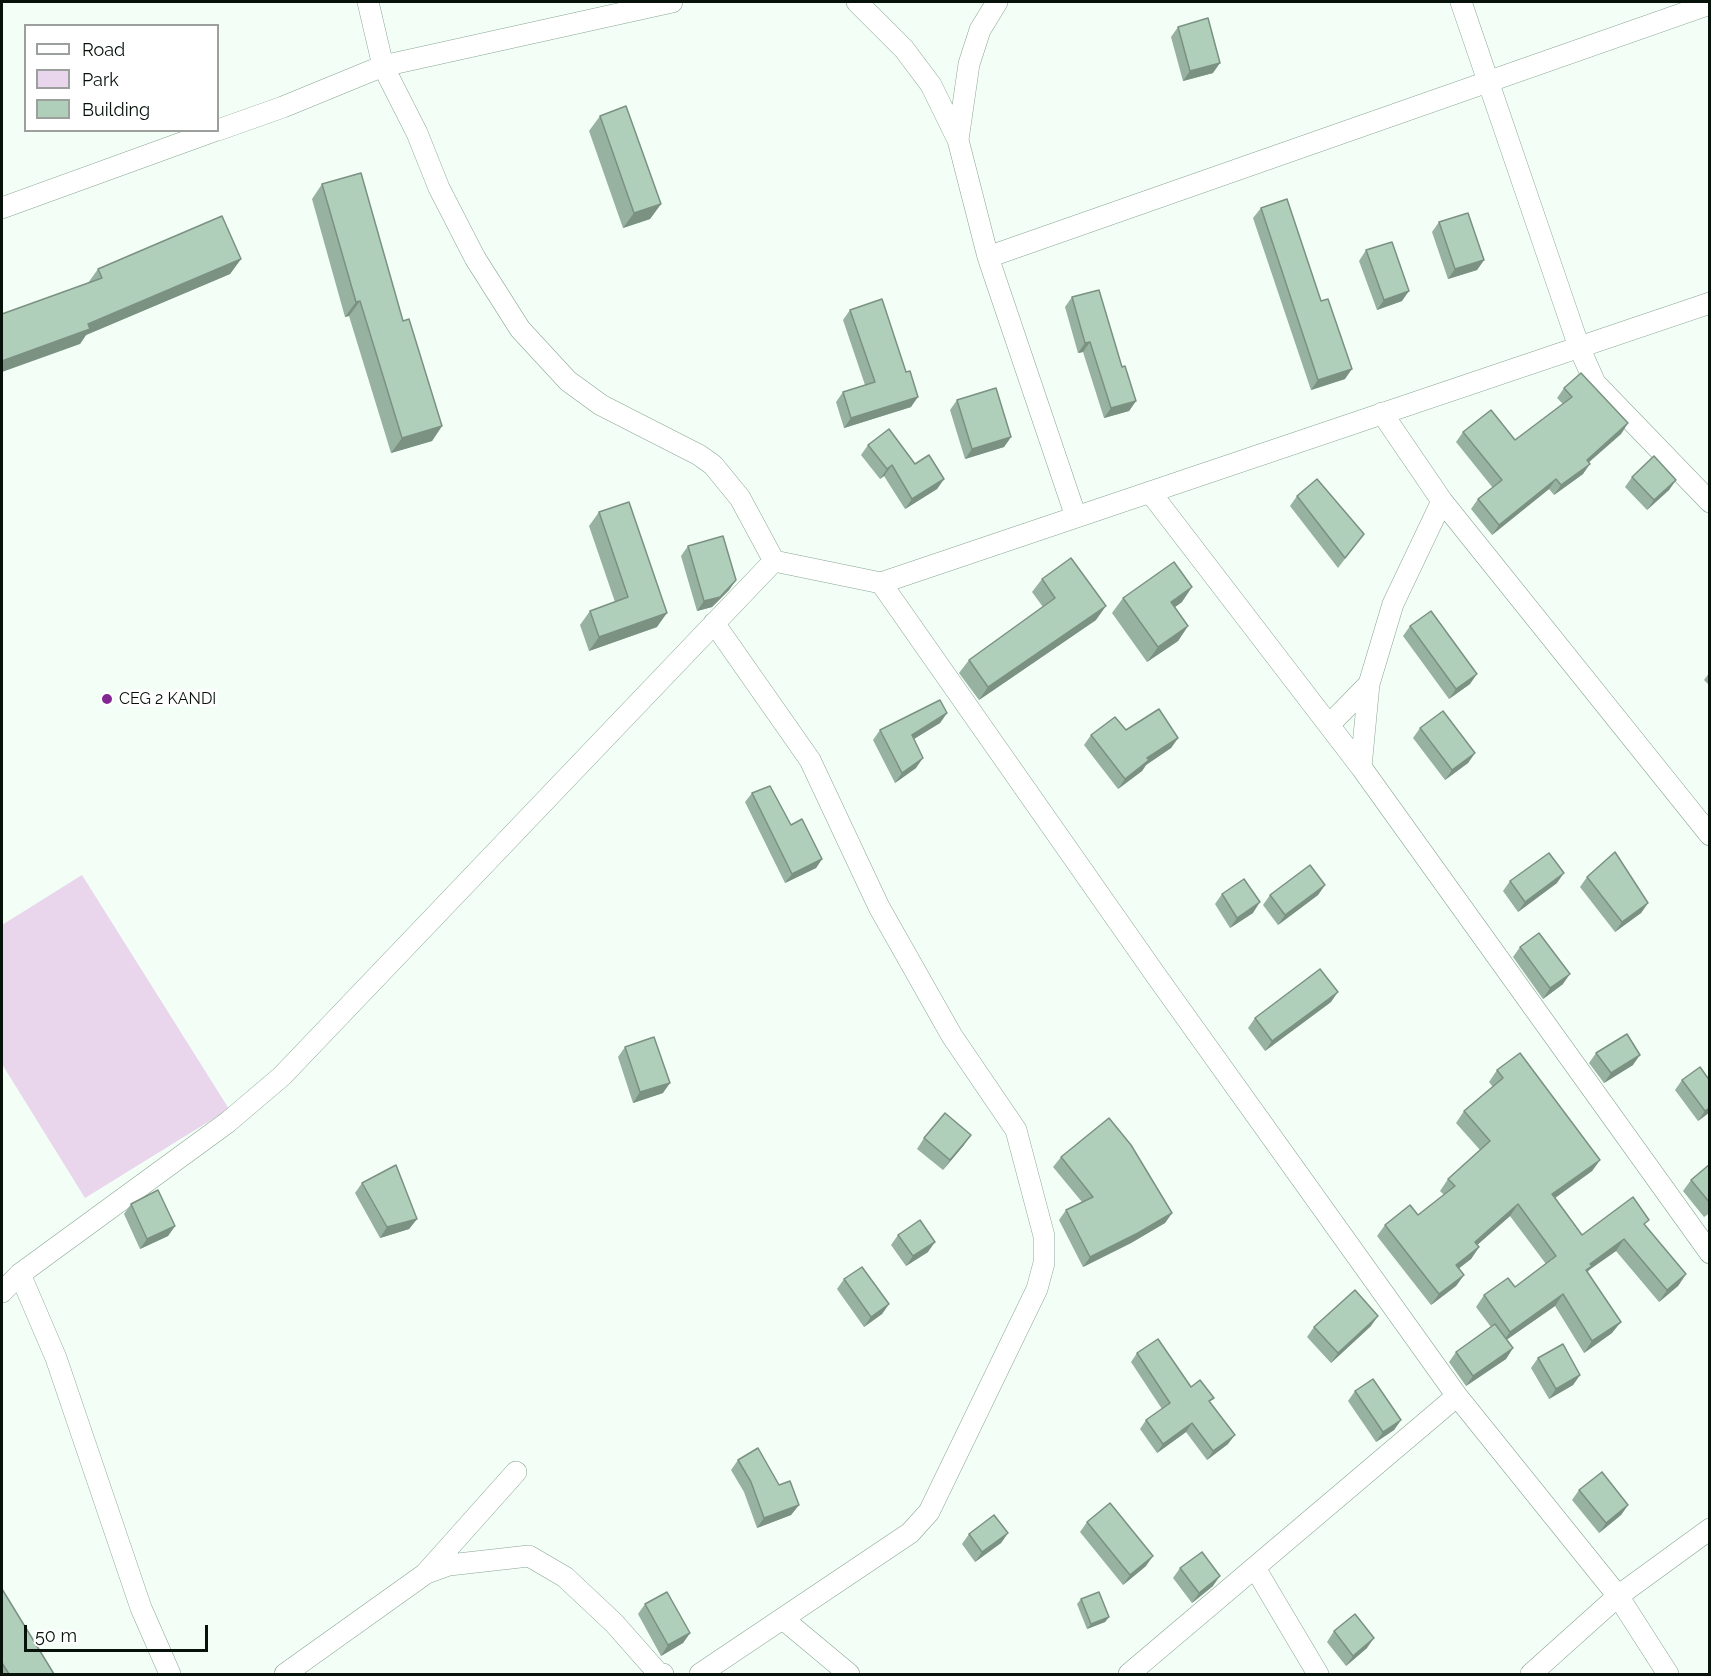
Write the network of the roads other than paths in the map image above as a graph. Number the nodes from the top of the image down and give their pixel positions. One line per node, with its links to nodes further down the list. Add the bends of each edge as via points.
1 (368, 2): 7 (street)
2 (661, 2): 7 (street)
3 (857, 2): 11 (street, via 904,50 930,85)
4 (997, 2): 11 (street, via 980,30 969,64)
5 (1461, 2): 8 (street)
6 (1710, 4): 8 (street)
7 (383, 66): 9 (street); 21 (street, via 475,258 520,329 568,381 601,405 713,465 740,498)
8 (1488, 82): 13 (street); 15 (street)
9 (219, 129)
10 (211, 132): 12 (street)
11 (958, 140): 13 (street)
12 (2, 208)
13 (988, 257): 20 (street)
14 (1710, 303): 15 (street)
15 (1579, 346): 16 (street); 19 (street, via 1595,383)
16 (1382, 413): 17 (street); 18 (street)
17 (1150, 492): 20 (street); 25 (street)
18 (1443, 501): 24 (street, via 1393,604); 27 (street)
19 (1710, 502)
20 (1076, 517): 22 (street)
21 (774, 561): 22 (street); 23 (street)
22 (881, 583): 31 (street)
23 (714, 623): 29 (street, via 282,1076 228,1122); 37 (street, via 810,760 879,907 952,1036 1016,1130 1044,1236 1044,1263 1037,1289 929,1512 910,1533)
24 (1369, 684): 25 (street); 26 (street)
25 (1329, 725): 26 (street)
26 (1360, 767): 28 (street)
27 (1710, 835)
28 (1710, 1253)
29 (20, 1274): 30 (street); 38 (street, via 56,1358 141,1608)
30 (2, 1292)
31 (1457, 1396): 34 (street); 36 (street)
32 (516, 1472): 35 (street)
33 (1710, 1529): 36 (street)
34 (1255, 1568): 43 (street); 44 (street)
35 (425, 1574): 39 (street); 40 (street, via 449,1565 529,1556 565,1577)
36 (1618, 1596): 45 (street); 46 (street)
37 (783, 1619): 41 (street); 42 (street)
38 (170, 1674)
39 (285, 1674)
40 (660, 1674)
41 (700, 1674)
42 (849, 1674)
43 (1129, 1674)
44 (1318, 1674)
45 (1531, 1674)
46 (1668, 1674)

